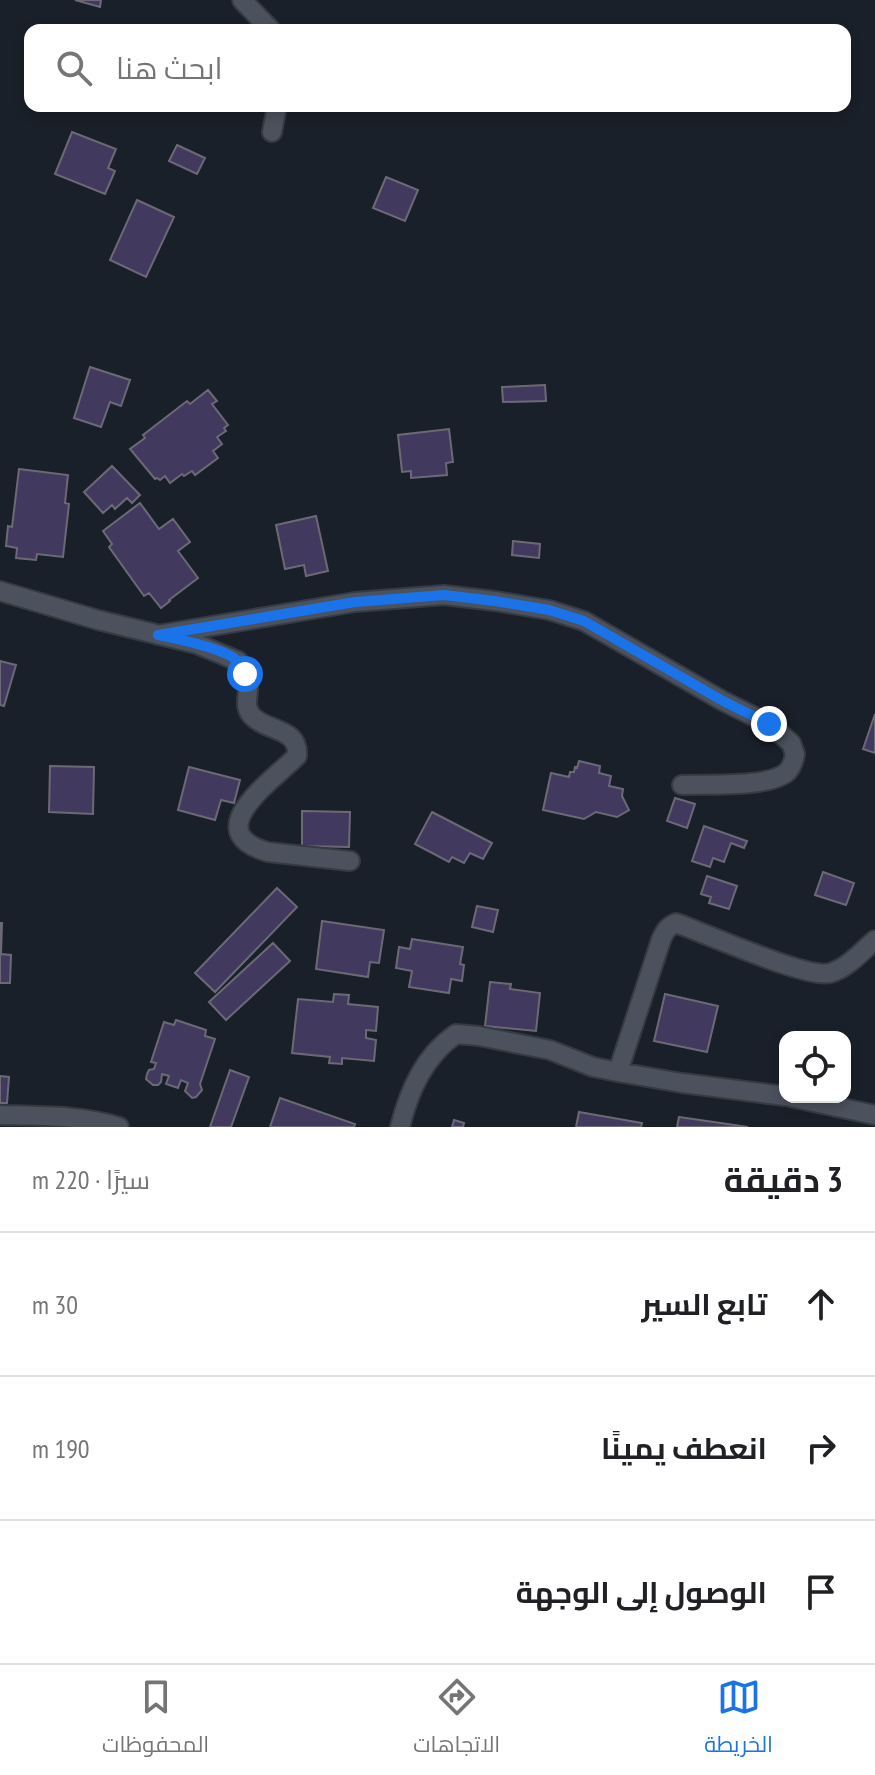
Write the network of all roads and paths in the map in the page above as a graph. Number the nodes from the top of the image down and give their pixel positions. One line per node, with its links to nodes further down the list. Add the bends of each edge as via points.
1 (242, 0): 2 (street)
2 (265, 24)
3 (276, 112): 4 (street)
4 (272, 132)
5 (0, 591): 6 (street)
6 (158, 635): 7 (street, via 355,602 444,595 549,610 584,621 769,724 791,743 795,754 788,771 775,779); 8 (street, via 238,661 248,684 251,715 295,741 298,748 297,756 243,809 238,825 246,842 268,852)
7 (682, 785)
8 (350, 861)
9 (875, 940): 10 (street, via 838,970 817,974 686,926 670,926)
10 (618, 1072): 11 (street); 16 (street, via 550,1050 456,1034 441,1044 414,1084)
11 (779, 1095)
12 (820, 1103): 14 (street)
13 (0, 1115): 15 (street, via 60,1117)
14 (875, 1115)
15 (119, 1127)
16 (400, 1127)

